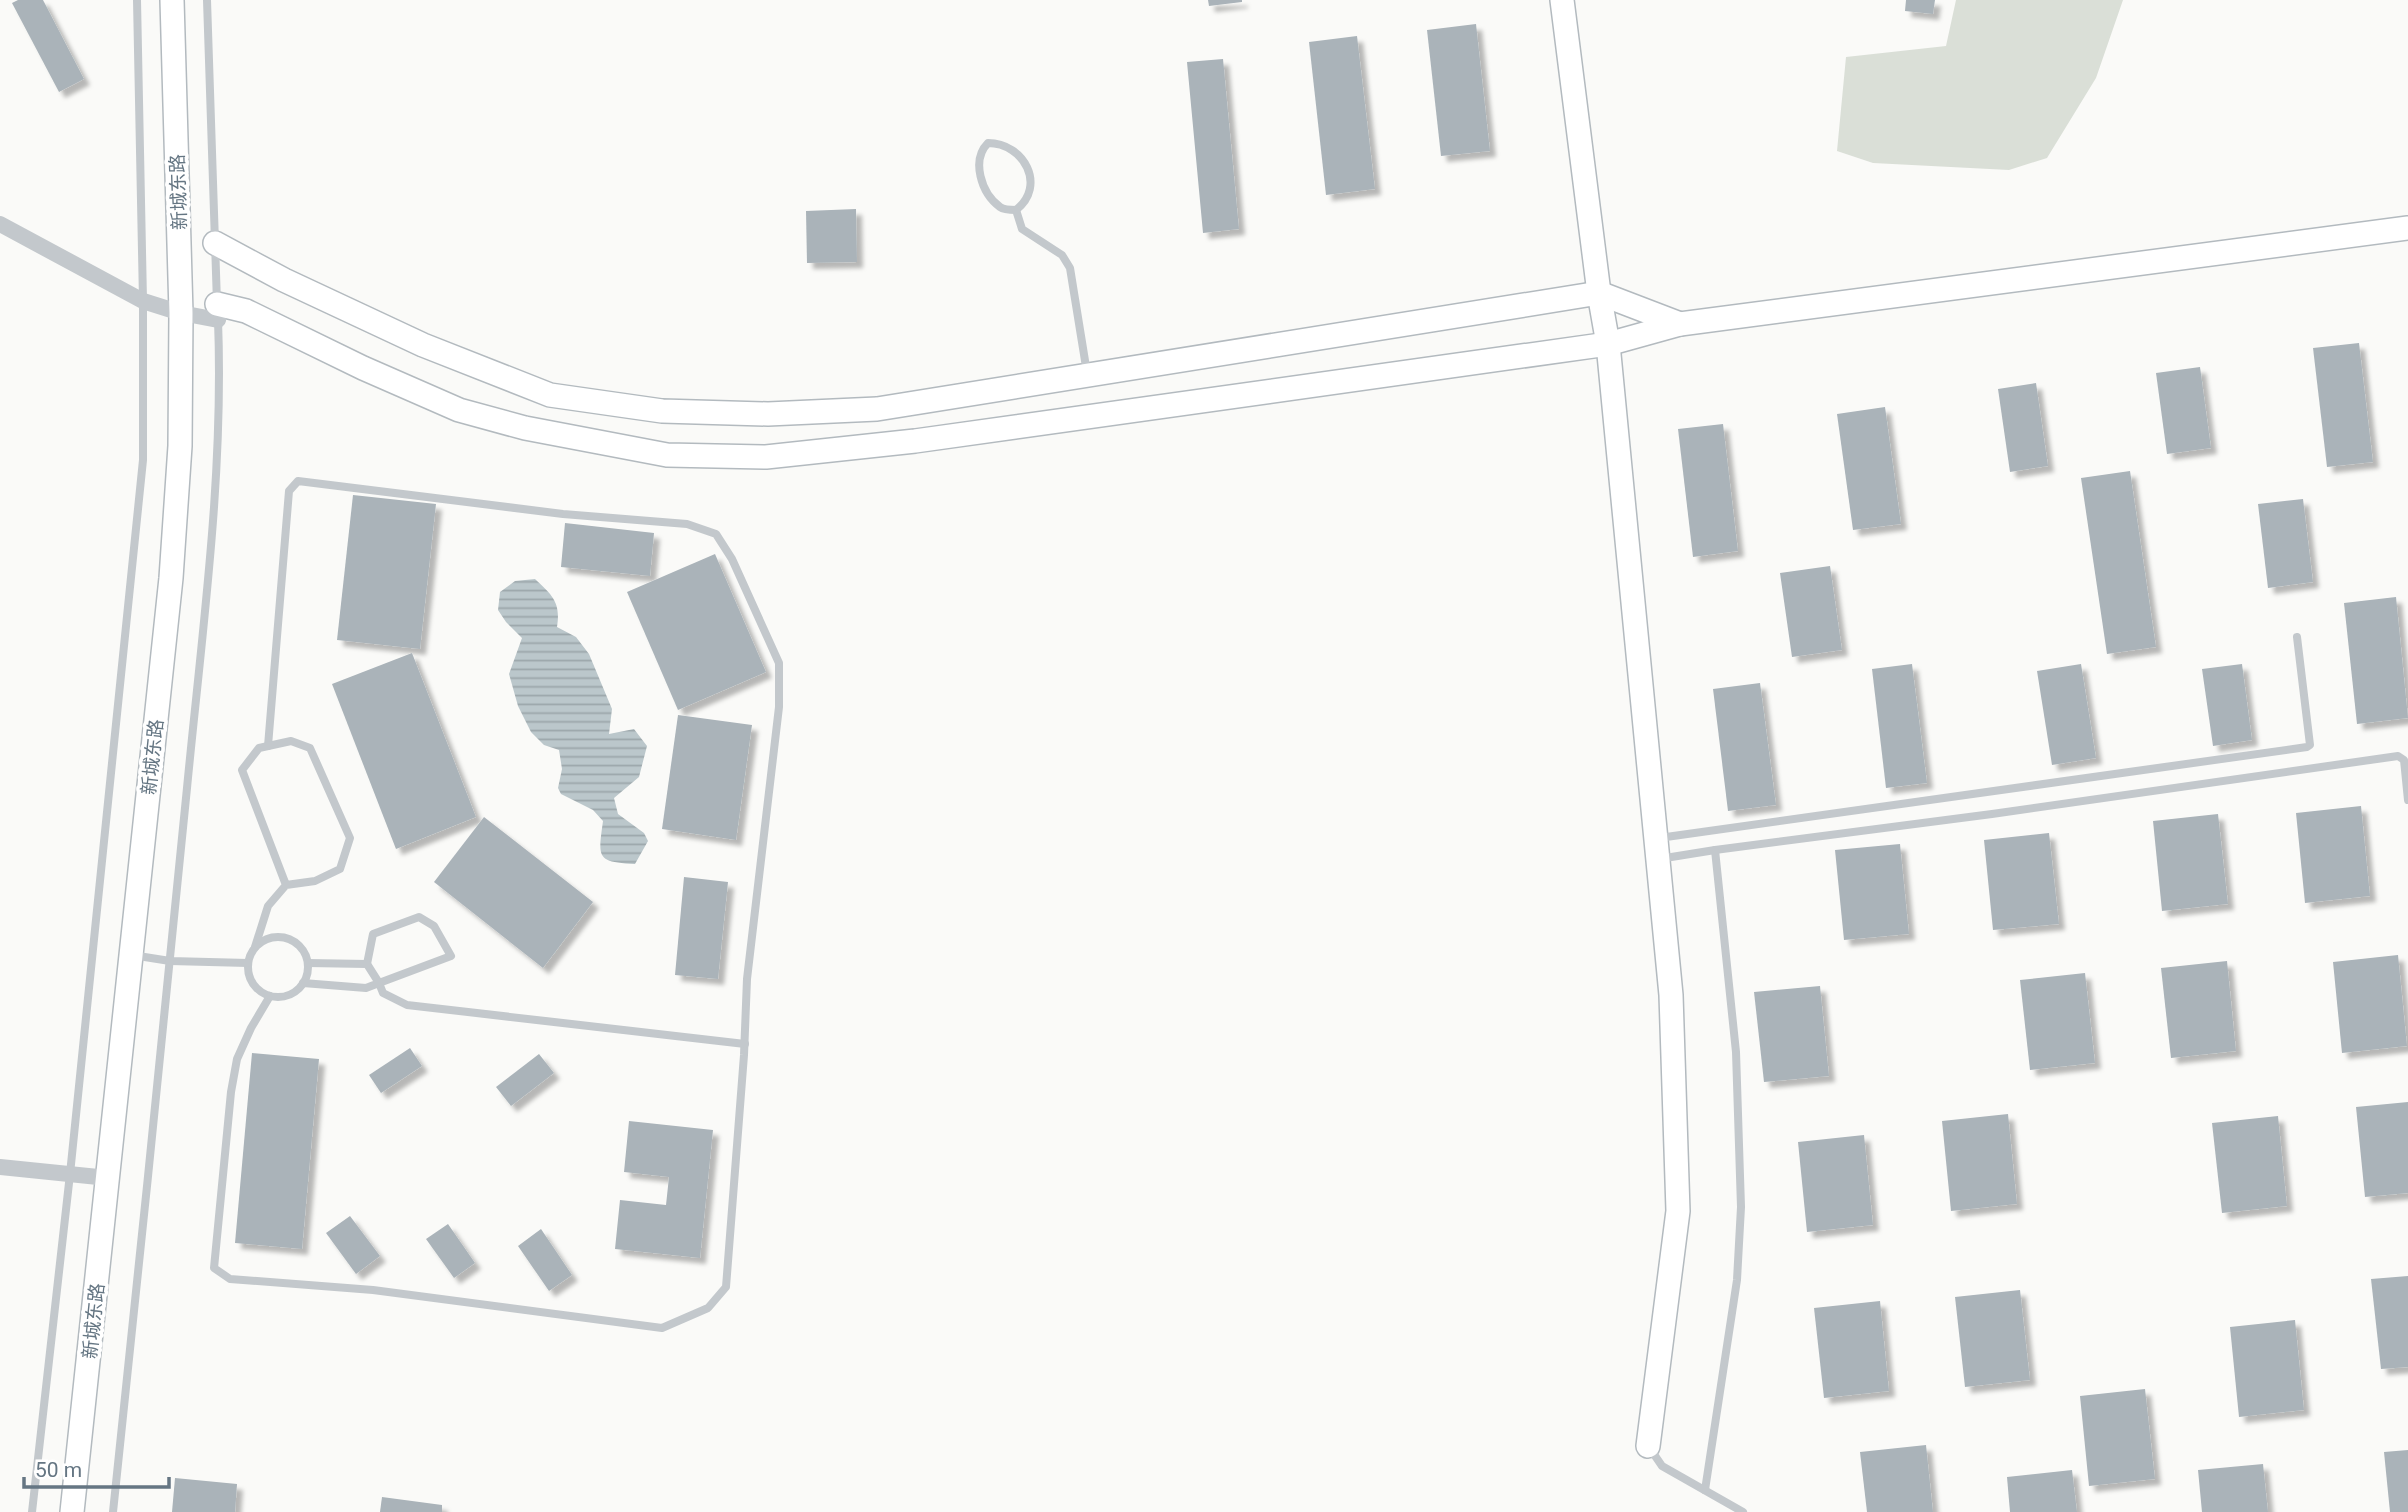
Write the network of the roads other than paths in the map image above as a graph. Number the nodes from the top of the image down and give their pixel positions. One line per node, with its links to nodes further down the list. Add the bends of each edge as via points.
1 (136, 0): 10 (lane)
2 (172, 0): 12 (main road, 新城东路)
3 (207, 0): 8 (lane)
4 (1562, 0): 9 (main road)
5 (1016, 210): 5 (lane, via 1026,202 1032,184 1028,167 1013,150 988,143 981,151 982,180 1002,209); 15 (lane, via 1022,229 1062,255 1070,268)
6 (0, 224): 10 (street)
7 (2408, 228): 13 (main road)
8 (215, 243): 11 (lane); 15 (main road, via 423,345 551,395 662,411 768,414 877,409)
9 (1599, 293): 13 (main road); 14 (main road); 15 (main road)
10 (144, 301): 12 (street); 33 (lane, via 143,460)
11 (218, 312): 12 (street); 14 (main road, via 246,311 459,410 525,429 667,455 766,457 915,441); 24 (lane, via 215,499)
12 (181, 313): 23 (main road, 新城东路, via 180,446 171,578)
13 (1680, 324): 14 (main road)
14 (1608, 344): 19 (main road)
15 (1088, 376)
16 (2297, 637): 19 (lane, via 2307,747)
17 (268, 746): 21 (lane, via 259,748 242,771); 21 (lane, via 290,741 310,748 349,838 340,869 315,881); 31 (lane, via 289,491 298,481 563,514 687,524 716,534 779,663 779,707 747,979)
18 (2408, 800): 20 (lane, via 2404,760 2398,756)
19 (1657, 849): 20 (lane); 35 (main road, via 1671,995 1678,1211)
20 (1715, 850): 36 (lane, via 1736,1052 1741,1208 1737,1280)
21 (286, 885): 22 (lane, via 268,905)
22 (255, 947): 25 (lane); 26 (lane, via 269,938 286,938 301,947)
23 (132, 955): 24 (lane); 34 (main road, 新城东路)
24 (170, 961): 25 (lane); 39 (lane)
25 (248, 963): 30 (lane, via 250,980)
26 (308, 963): 27 (lane); 28 (lane)
27 (368, 964): 29 (lane); 29 (lane, via 373,934 419,917 434,926 451,956)
28 (303, 983): 29 (lane, via 366,988); 30 (lane, via 295,993)
29 (379, 983): 31 (lane, via 383,993 407,1005)
30 (270, 996): 31 (lane, via 237,1059 214,1268 230,1279 373,1290 662,1328 708,1308 726,1287)
31 (745, 1044)
32 (0, 1167): 33 (street)
33 (70, 1174): 34 (street); 37 (lane)
34 (108, 1178): 38 (main road, 新城东路)
35 (1648, 1446): 36 (lane, via 1662,1466)
36 (1705, 1490): 40 (lane)
37 (32, 1512)
38 (72, 1512)
39 (113, 1512)
40 (1743, 1512)

